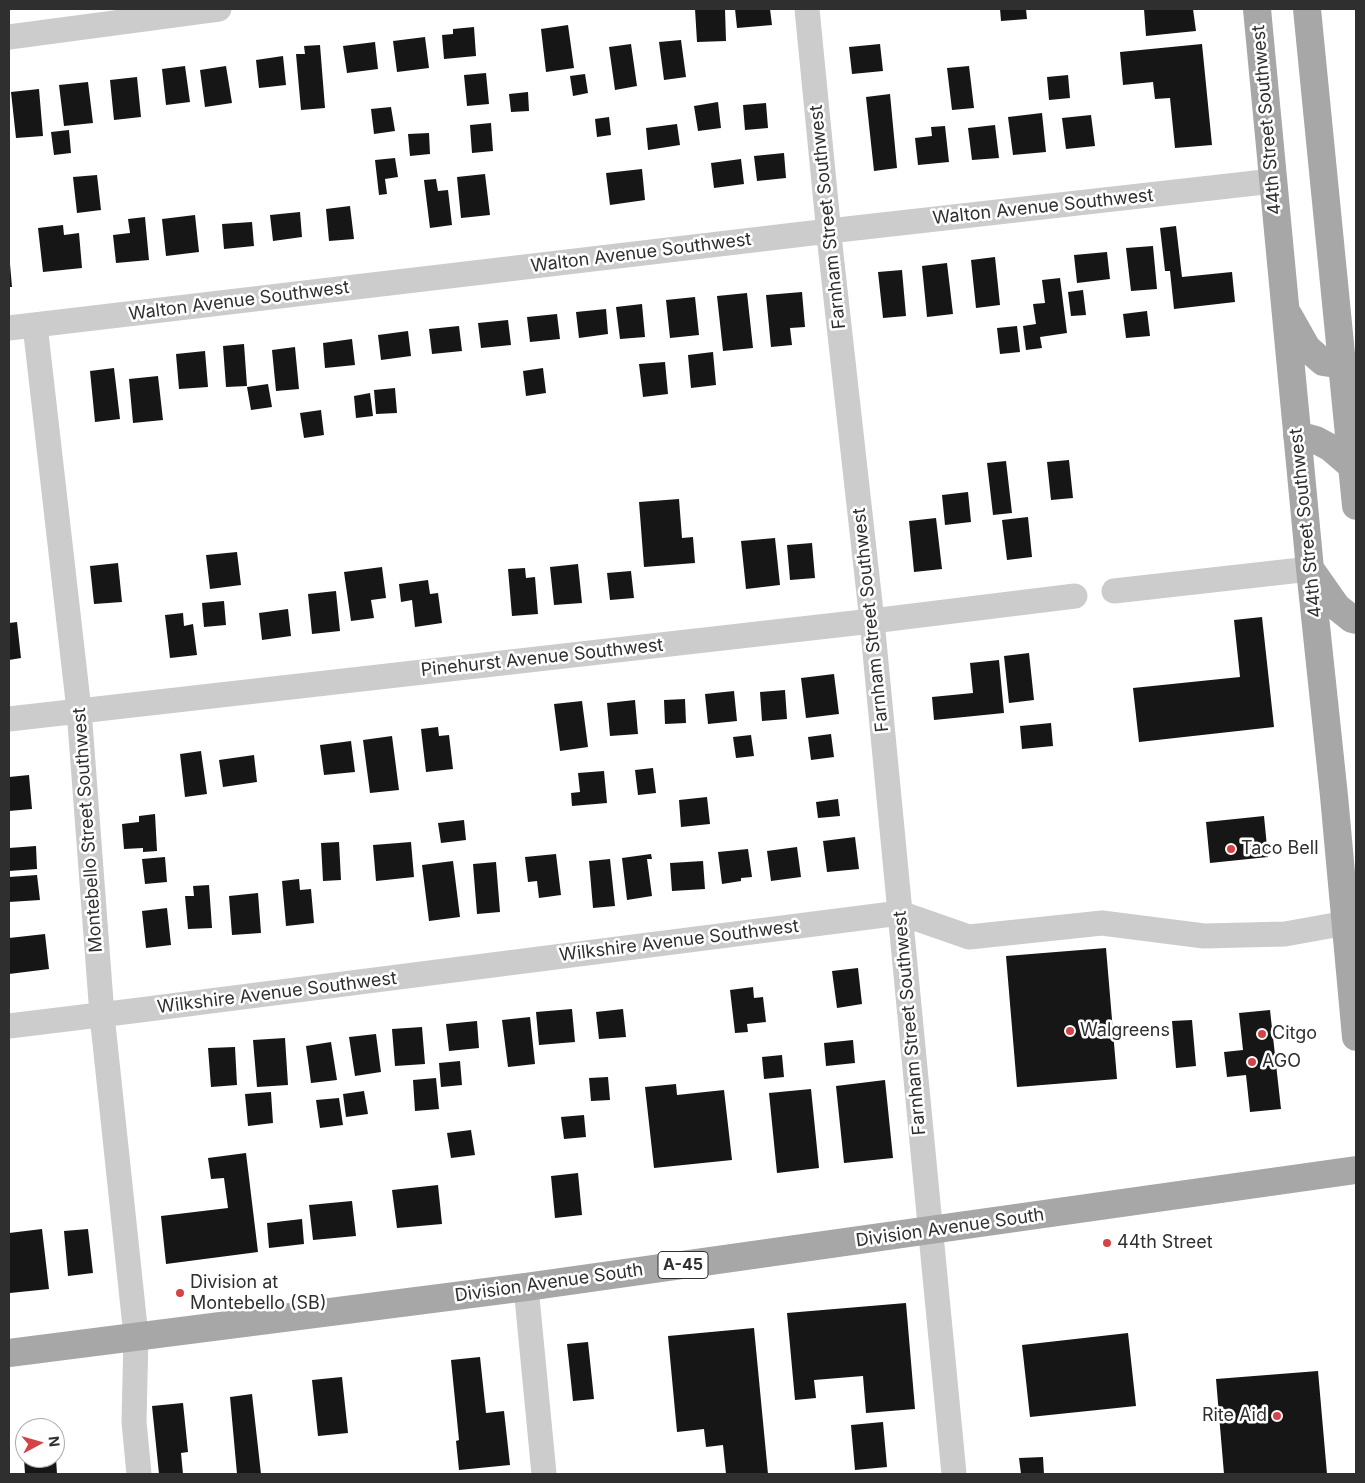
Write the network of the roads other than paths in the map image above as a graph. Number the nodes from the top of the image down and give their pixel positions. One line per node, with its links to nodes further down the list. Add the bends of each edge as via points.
1 (219, 9): 5 (street)
2 (807, 9): 8 (street, Farnham Street Southwest)
3 (1257, 9): 7 (main road, 44th Street Southwest)
4 (1307, 9): 12 (main road)
5 (138, 14): 6 (street)
6 (9, 37)
7 (1273, 181): 8 (street, Walton Avenue Southwest); 9 (main road, 44th Street Southwest)
8 (828, 231): 10 (street, Walton Avenue Southwest); 20 (street, Farnham Street Southwest)
9 (1286, 310): 12 (main road, via 1308,348 1323,362); 13 (main road, 44th Street Southwest)
10 (35, 325): 11 (street, Walton Avenue Southwest); 21 (street, Montebello Street Southwest)
11 (9, 328)
12 (1343, 366): 14 (main road)
13 (1297, 435): 14 (main road, via 1331,448); 16 (main road, 44th Street Southwest)
14 (1352, 466): 15 (main road)
15 (1356, 506)
16 (1310, 569): 17 (street); 19 (main road, via 1337,607); 24 (main road, 44th Street Southwest)
17 (1114, 590)
18 (1075, 596): 20 (street, Pinehurst Avenue Southwest)
19 (1356, 620)
20 (872, 621): 21 (street, Pinehurst Avenue Southwest); 23 (street, Farnham Street Southwest)
21 (79, 710): 22 (street, Pinehurst Avenue Southwest); 25 (street, Montebello Street Southwest)
22 (9, 719)
23 (900, 913): 24 (street, Wilkshire Avenue Southwest, via 969,937 1102,923 1204,936 1284,934); 25 (street, Wilkshire Avenue Southwest); 29 (street, Farnham Street Southwest)
24 (1346, 923): 27 (main road, 44th Street Southwest)
25 (102, 1015): 26 (street, Wilkshire Avenue Southwest); 31 (street, Montebello Street Southwest)
26 (9, 1026)
27 (1356, 1036)
28 (1356, 1170): 29 (main road, Division Avenue South / A-45)
29 (930, 1231): 30 (main road, Division Avenue South / A-45); 35 (street, Farnham Street Southwest)
30 (526, 1287): 31 (main road, Division Avenue South / A-45); 34 (street)
31 (136, 1336): 32 (main road, Division Avenue South / A-45); 33 (street, Montebello Street Southwest, via 134,1422)
32 (9, 1353)
33 (139, 1474)
34 (544, 1474)
35 (954, 1474)

